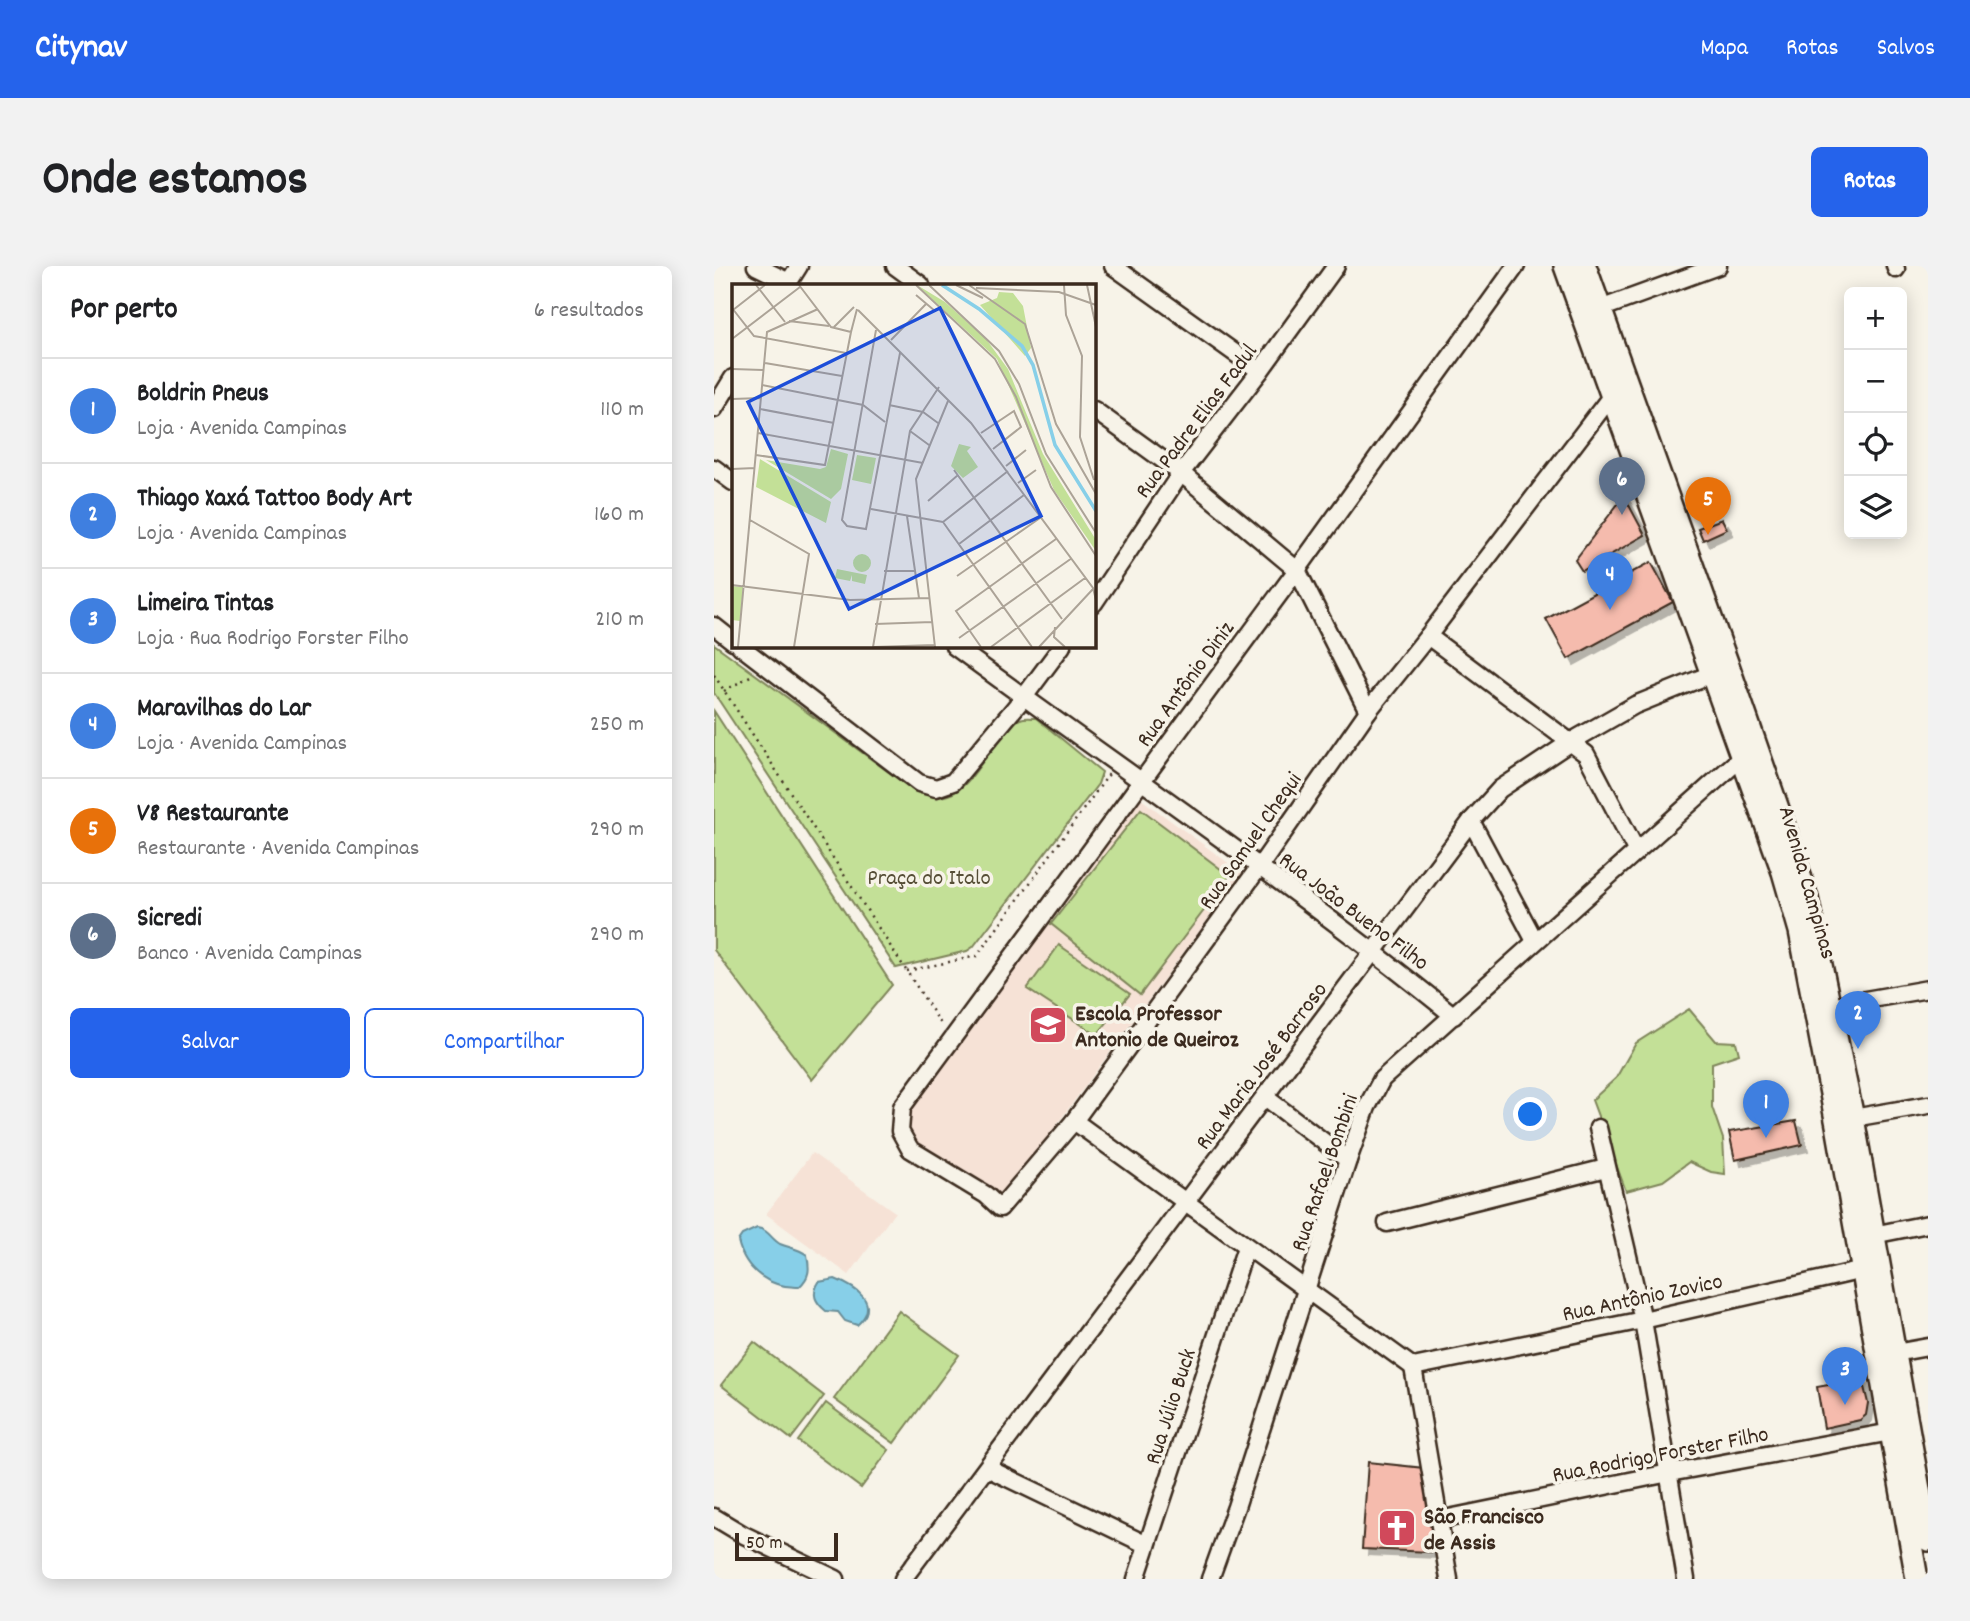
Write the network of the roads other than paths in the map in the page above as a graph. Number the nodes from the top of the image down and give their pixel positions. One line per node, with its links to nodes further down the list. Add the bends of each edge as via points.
1 (756, 266): 10 (street)
2 (799, 266): 10 (street)
3 (895, 266): 11 (street)
4 (1113, 266): 13 (street)
5 (1336, 266): 13 (street, Rua Padre Elias Fadul)
6 (1516, 266): 21 (street, Rua Antônio Diniz)
7 (1565, 266): 15 (main road, Avenida Campinas)
8 (1585, 266): 12 (main road, Avenida Campinas)
9 (1718, 266): 12 (street)
10 (788, 283)
11 (920, 284)
12 (1600, 309): 29 (main road, Avenida Campinas)
13 (1260, 371): 19 (street, Rua Padre Elias Fadul)
14 (732, 380): 16 (street)
15 (1612, 395): 24 (street, Rua Samuel Chequi); 29 (main road, Avenida Campinas)
16 (714, 409)
17 (1096, 411): 19 (street)
18 (714, 468): 20 (street)
19 (1181, 473): 21 (street); 22 (street, Rua Padre Elias Fadul)
20 (732, 481)
21 (1297, 570): 31 (street); 34 (street, Rua Antônio Diniz)
22 (1097, 592)
23 (714, 626): 25 (street)
24 (1428, 636): 31 (street, Rua Samuel Chequi); 32 (street)
25 (732, 640)
26 (743, 648): 30 (street, via 919,783 936,788 953,782)
27 (957, 648): 30 (street, Rua João Bueno Filho)
28 (1061, 648): 30 (street)
29 (1720, 671): 32 (street, Rua Maria José Barroso, via 1635,705); 33 (main road, Avenida Campinas); 41 (main road, Avenida Campinas, via 1804,888)
30 (1024, 697): 34 (street, Rua João Bueno Filho)
31 (1368, 711): 37 (street, Rua Samuel Chequi)
32 (1572, 741): 35 (street, Rua Maria José Barroso, via 1500,789); 36 (street, via 1586,754)
33 (1742, 757): 36 (street, Rua Rafael Bombini); 56 (main road, Avenida Campinas, via 1800,931 1837,1125)
34 (1141, 780): 37 (street, Rua João Bueno Filho); 48 (street, Rua Antônio Diniz, via 902,1107)
35 (1471, 821): 38 (street); 39 (street, Rua Maria José Barroso)
36 (1636, 850): 38 (street, Rua Rafael Bombini)
37 (1260, 866): 39 (street, Rua João Bueno Filho); 46 (street, Rua Samuel Chequi)
38 (1535, 942): 42 (street, Rua Rafael Bombini)
39 (1374, 951): 42 (street, Rua João Bueno Filho); 43 (street, Rua Maria José Barroso)
40 (1928, 989): 41 (street)
41 (1831, 1006): 45 (main road, Avenida Campinas)
42 (1454, 1016): 49 (street, Rua Rafael Bombini, via 1382,1079)
43 (1265, 1097): 49 (street); 51 (street, Rua Maria José Barroso)
44 (1928, 1105): 45 (street)
45 (1853, 1118): 54 (main road, Avenida Campinas)
46 (1074, 1121): 48 (street, Rua Samuel Chequi, via 1000,1208 910,1149); 51 (street)
47 (1598, 1128): 50 (street)
48 (900, 1131)
49 (1348, 1160): 57 (street, Rua Rafael Bombini)
50 (1606, 1168): 52 (street); 58 (street)
51 (1184, 1202): 55 (street); 63 (street, Rua Maria José Barroso)
52 (1387, 1223)
53 (1928, 1224): 54 (street)
54 (1873, 1236): 56 (main road, Avenida Campinas)
55 (1246, 1247): 57 (street); 68 (street, Rua Júlio Buck)
56 (1871, 1269): 58 (street, Rua Antônio Zovico); 60 (main road, Avenida Campinas); 62 (main road, Avenida Campinas)
57 (1307, 1288): 61 (street); 72 (street, Rua Rafael Bombini)
58 (1643, 1320): 61 (street, Rua Antônio Zovico); 64 (street)
59 (1928, 1347): 60 (street)
60 (1895, 1353): 67 (main road, Avenida Campinas)
61 (1413, 1367): 66 (street)
62 (1891, 1432): 64 (street, Rua Rodrigo Forster Filho); 75 (main road, Avenida Campinas)
63 (987, 1468): 68 (street); 70 (street, Rua Maria José Barroso)
64 (1669, 1473): 66 (street, Rua Rodrigo Forster Filho); 74 (street)
65 (714, 1517): 69 (street)
66 (1439, 1520): 73 (street)
67 (1928, 1540)
68 (1147, 1545): 71 (street, Rua Júlio Buck)
69 (836, 1579)
70 (903, 1579)
71 (1136, 1579)
72 (1210, 1579)
73 (1449, 1579)
74 (1686, 1579)
75 (1917, 1579)

